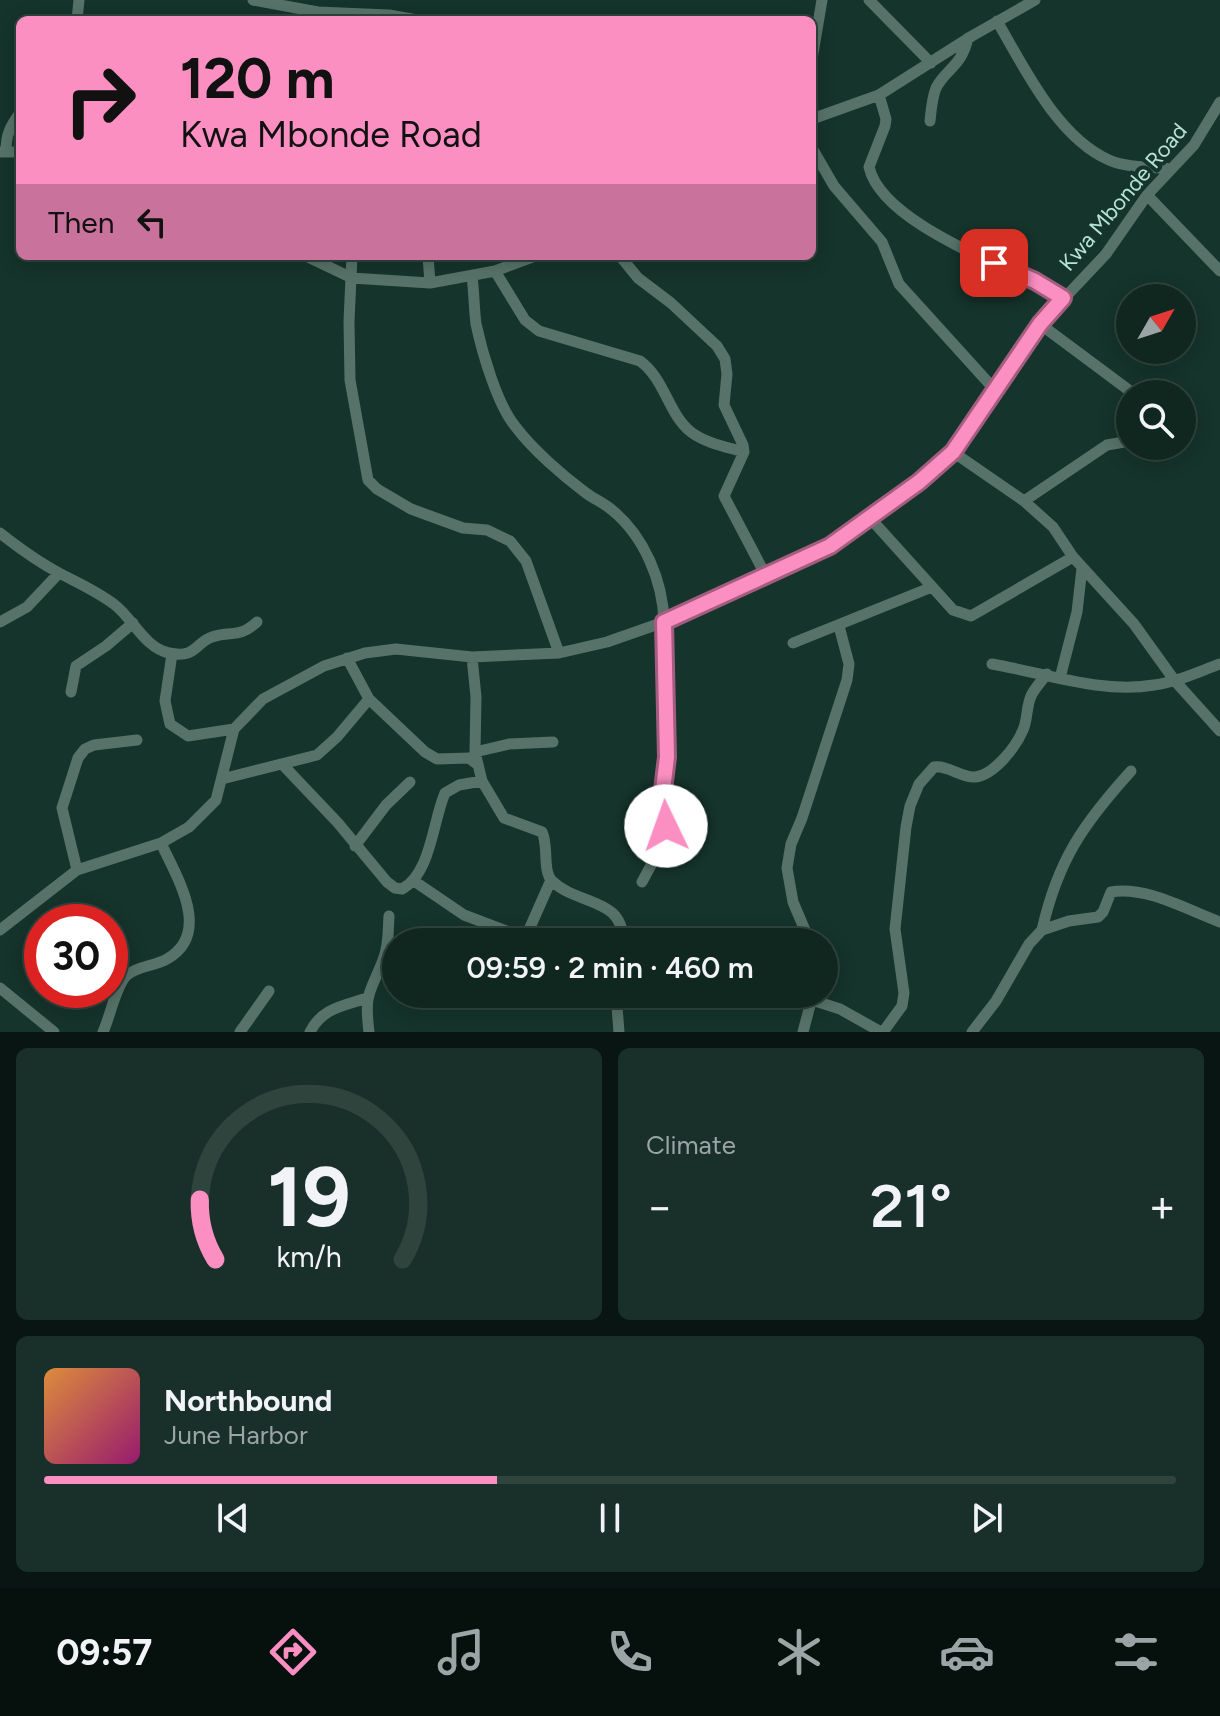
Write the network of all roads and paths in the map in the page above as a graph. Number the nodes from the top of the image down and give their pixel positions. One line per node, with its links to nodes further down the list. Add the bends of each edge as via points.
1 (253, 0): 7 (street)
2 (388, 0): 6 (street)
3 (822, 0): 11 (street)
4 (869, 0): 13 (street)
5 (1035, 0): 10 (street)
6 (389, 15): 8 (street); 9 (street)
7 (351, 16)
8 (374, 16)
9 (395, 16)
10 (997, 21): 12 (street); 23 (street, via 1044,100 1080,140 1111,161)
11 (816, 35)
12 (968, 38): 13 (street); 18 (street, via 957,65 937,86)
13 (931, 63): 14 (street)
14 (879, 95): 17 (street); 35 (street, via 885,126 869,167 876,186 914,220 955,245)
15 (1220, 102): 23 (street, Kwa Mbonde Road, via 1194,145)
16 (16, 118): 20 (street)
17 (816, 118)
18 (930, 121)
19 (0, 123): 20 (street)
20 (6, 137): 21 (street)
21 (3, 151)
22 (816, 155): 38 (street, via 834,186 882,242 899,284)
23 (1171, 169): 24 (street, Kwa Mbonde Road)
24 (1147, 195): 31 (street); 35 (street, Kwa Mbonde Road, via 1106,254)
25 (314, 260): 33 (street)
26 (352, 260): 33 (street)
27 (428, 260): 34 (street)
28 (524, 260): 30 (street)
29 (623, 260): 40 (street, via 717,346 727,374 724,405)
30 (495, 271): 32 (street); 40 (street, via 525,320 539,331 640,361 650,368 689,431)
31 (1220, 271)
32 (472, 276): 34 (street); 52 (street, via 477,324 513,425 633,533 661,593)
33 (352, 278): 34 (street); 56 (street, via 350,380 368,480 411,509 510,541 526,561)
34 (430, 283)
35 (1063, 298): 36 (street, Kwa Mbonde Road)
36 (1040, 324): 37 (street); 38 (street, Kwa Mbonde Road)
37 (1116, 381)
38 (995, 390): 41 (street, Kwa Mbonde Road)
39 (1116, 443): 42 (street)
40 (744, 452): 48 (street, via 724,496)
41 (953, 452): 42 (street); 43 (street, Kwa Mbonde Road)
42 (1024, 501): 45 (street, via 1053,527)
43 (870, 518): 48 (street, Kwa Mbonde Road, via 830,546); 49 (street)
44 (0, 533): 47 (street)
45 (1073, 557): 46 (street); 49 (street, via 971,616 953,610)
46 (1082, 568): 63 (street); 64 (street, via 1134,624)
47 (59, 573): 50 (street, via 27,607); 53 (street, via 106,599)
48 (766, 576): 52 (street, Kwa Mbonde Road)
49 (932, 587): 54 (street)
50 (0, 622)
51 (257, 622): 57 (street, via 243,633 209,637 191,652)
52 (664, 622): 56 (street, Kwa Mbonde Road); 82 (street, via 666,826)
53 (133, 623): 57 (street, via 149,643); 65 (street, via 76,666)
54 (839, 626): 55 (street); 86 (street, via 849,664 847,680 787,868)
55 (793, 643)
56 (559, 653): 58 (street, Kwa Mbonde Road)
57 (172, 654): 67 (street, via 165,701 170,724 188,736)
58 (472, 657): 59 (street, Kwa Mbonde Road, via 396,649); 71 (street)
59 (347, 658): 66 (street); 67 (street, Kwa Mbonde Road, via 263,699)
60 (992, 664): 62 (street)
61 (1220, 664): 64 (street)
62 (1047, 674): 63 (street); 102 (street, via 1031,695 1019,739 995,767 970,777 934,767 919,784 906,827 895,929 904,993 902,1006)
63 (1060, 678): 64 (street, via 1095,686)
64 (1175, 681): 68 (street)
65 (71, 692)
66 (369, 699): 71 (street, via 437,759); 72 (street, via 325,749)
67 (234, 729): 74 (street)
68 (1220, 731)
69 (137, 740): 79 (street, via 94,745 78,758 62,808)
70 (553, 742): 71 (street, via 509,744)
71 (476, 758): 75 (street)
72 (282, 764): 74 (street); 78 (street)
73 (1131, 771): 88 (street, via 1080,831 1060,867)
74 (222, 779): 77 (street, via 216,800 204,814)
75 (482, 781): 80 (street, via 504,818 542,832); 81 (street, via 445,793)
76 (410, 782): 78 (street)
77 (161, 843): 79 (street); 96 (street, via 185,894 188,934 168,959 129,973 122,981)
78 (355, 846): 81 (street, via 395,888)
79 (77, 870): 87 (street)
80 (551, 880): 81 (street, via 528,932 520,936 464,915); 85 (street, via 604,907)
81 (414, 881)
82 (642, 882)
83 (389, 916): 91 (street, via 384,958)
84 (1220, 922): 88 (street, via 1155,898 1115,891 1098,917)
85 (623, 928)
86 (804, 928)
87 (0, 930)
88 (1042, 930): 103 (street)
89 (0, 988): 95 (street)
90 (269, 991): 97 (street)
91 (367, 998): 98 (street, via 328,1011); 99 (street)
92 (617, 1008): 100 (street)
93 (809, 1008): 101 (street)
94 (838, 1008): 102 (street)
95 (53, 1032)
96 (103, 1032)
97 (240, 1032)
98 (310, 1032)
99 (369, 1032)
100 (619, 1032)
101 (803, 1032)
102 (882, 1032)
103 (972, 1032)

